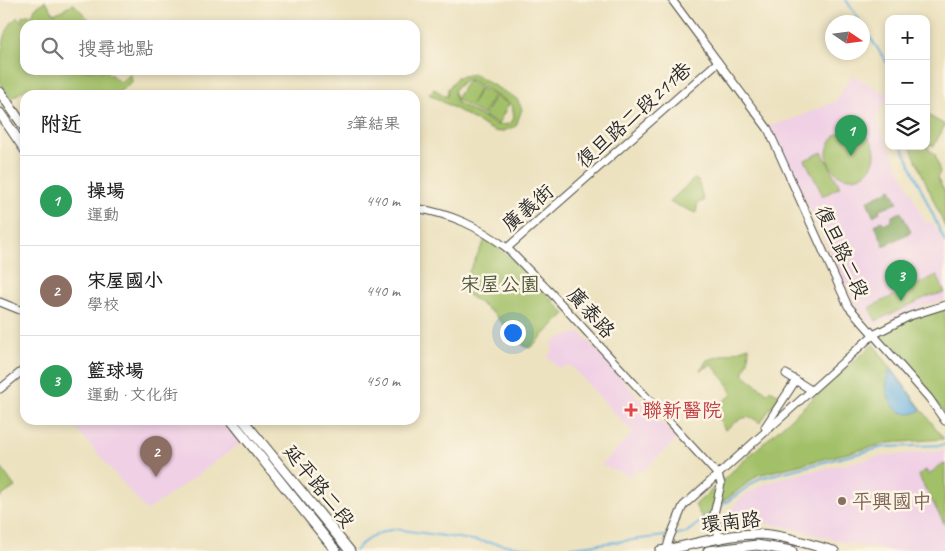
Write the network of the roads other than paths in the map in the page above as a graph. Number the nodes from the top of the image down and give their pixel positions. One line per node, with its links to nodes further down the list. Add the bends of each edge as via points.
1 (672, 0): 2 (street, 復旦路二段)
2 (718, 62): 7 (street, 復旦路二段211巷); 13 (street, 復旦路二段, via 768,129 848,306)
3 (0, 92): 5 (main road)
4 (0, 113): 6 (main road)
5 (20, 121)
6 (20, 143)
7 (571, 193): 9 (street, 廣義街)
8 (420, 209): 9 (street, 廣泰路, via 479,228)
9 (507, 248): 23 (street, 廣泰路)
10 (0, 302): 12 (street)
11 (945, 305): 13 (street, via 914,314)
12 (20, 310)
13 (874, 335): 18 (street); 19 (street, 復旦路二段)
14 (20, 373): 17 (street)
15 (786, 374): 16 (street)
16 (796, 380): 18 (street); 22 (street)
17 (0, 389)
18 (811, 390): 22 (street)
19 (945, 421)
20 (235, 425): 25 (main road, 延平路二段)
21 (247, 425): 26 (main road, 延平路二段)
22 (759, 436): 23 (street)
23 (718, 475): 24 (street, via 721,484 714,514); 27 (street, via 683,506)
24 (719, 538): 27 (main road, 環南路); 30 (main road, 環南路, via 761,534)
25 (336, 551)
26 (350, 551)
27 (664, 551)
28 (708, 551): 29 (main road, 環南路, via 757,545)
29 (792, 551)
30 (834, 551)

